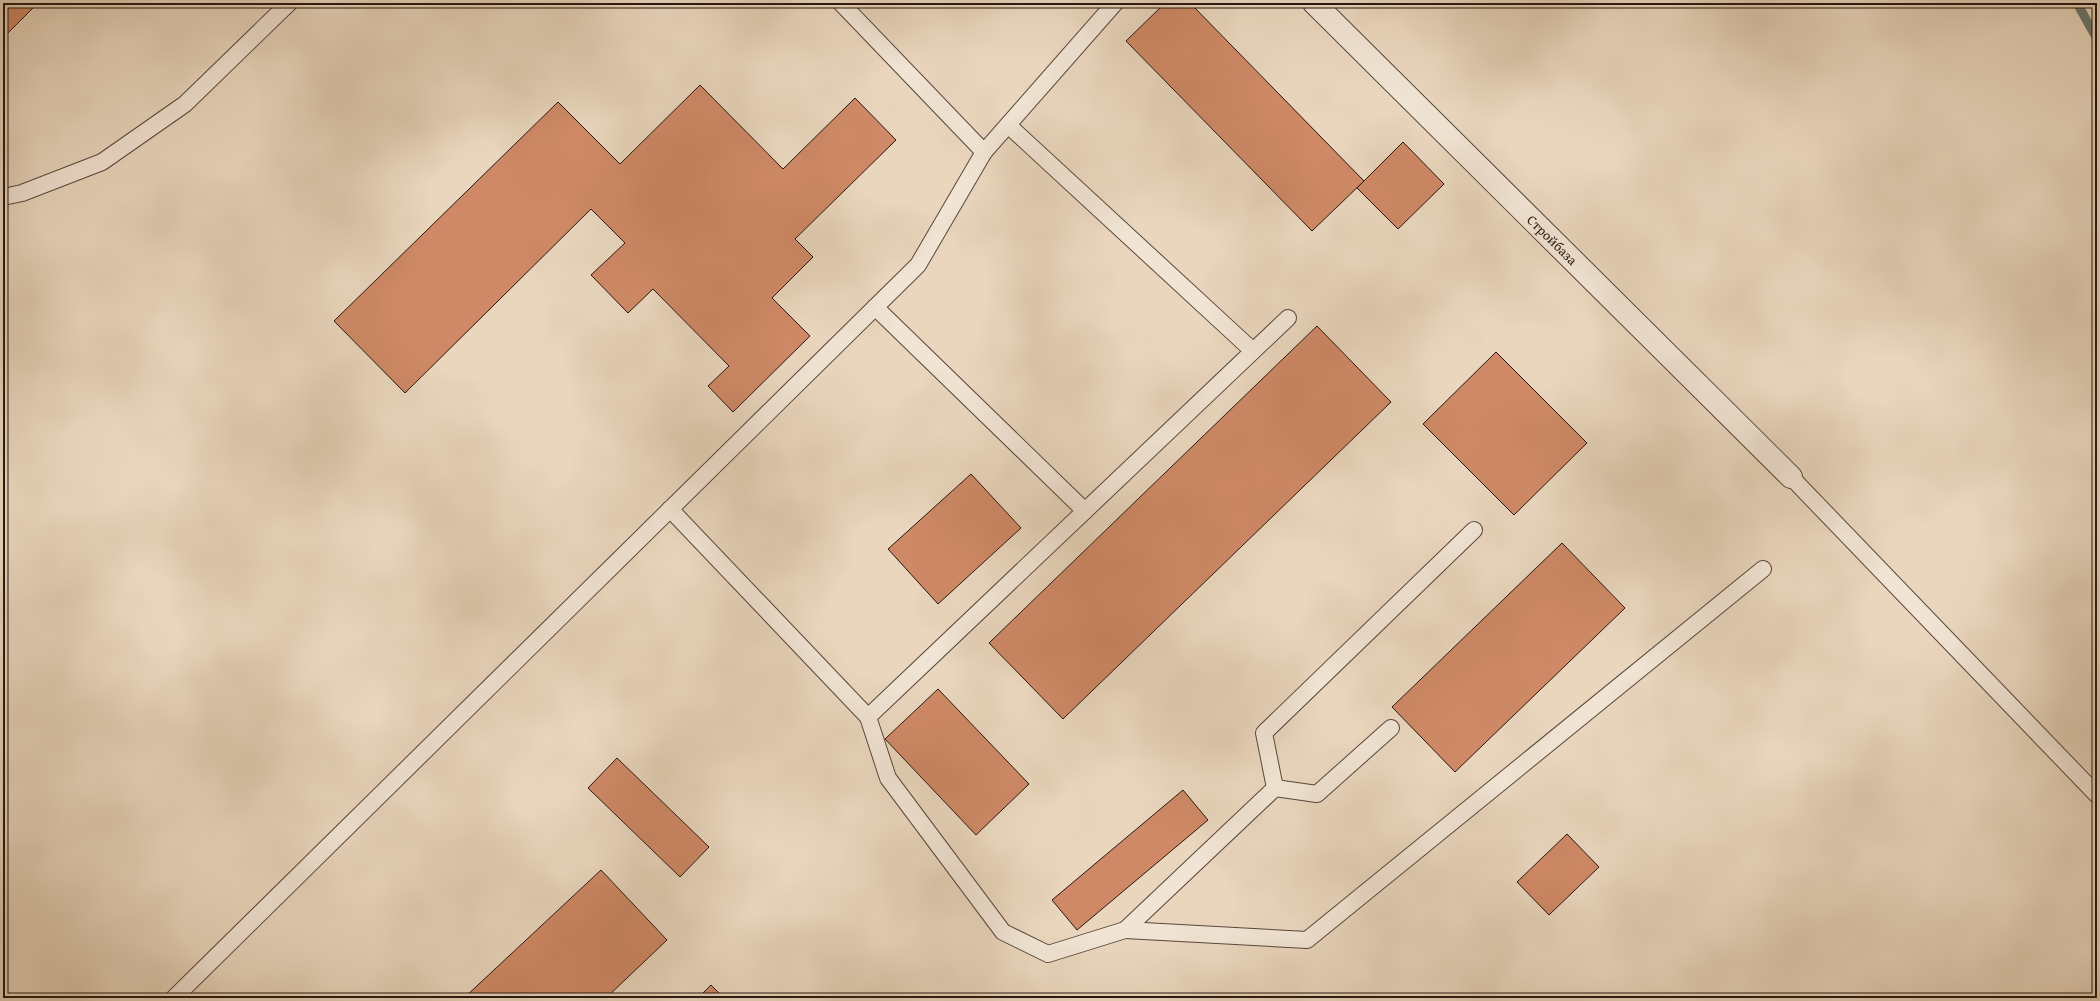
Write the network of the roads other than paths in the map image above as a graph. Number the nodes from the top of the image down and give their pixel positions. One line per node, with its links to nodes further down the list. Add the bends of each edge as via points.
1 (289, 3): 7 (lane, via 185,104 102,162 22,193)
2 (841, 3): 6 (lane)
3 (1115, 3): 5 (lane)
4 (1314, 3): 11 (street, Стройбаза)
5 (1008, 125): 6 (lane); 10 (lane)
6 (984, 152): 8 (lane, via 918,265)
7 (3, 197)
8 (875, 307): 12 (lane); 13 (lane)
9 (1288, 318): 10 (lane)
10 (1253, 351): 13 (lane)
11 (1791, 477): 19 (lane)
12 (670, 508): 16 (lane); 21 (lane)
13 (1085, 511): 16 (lane)
14 (1474, 530): 18 (lane, via 1264,733)
15 (1763, 569): 20 (lane, via 1307,940)
16 (868, 717): 20 (lane, via 888,778 1003,932 1048,954)
17 (1391, 728): 18 (lane, via 1317,794)
18 (1275, 788): 20 (lane)
19 (2097, 795)
20 (1125, 930)
21 (174, 998)

